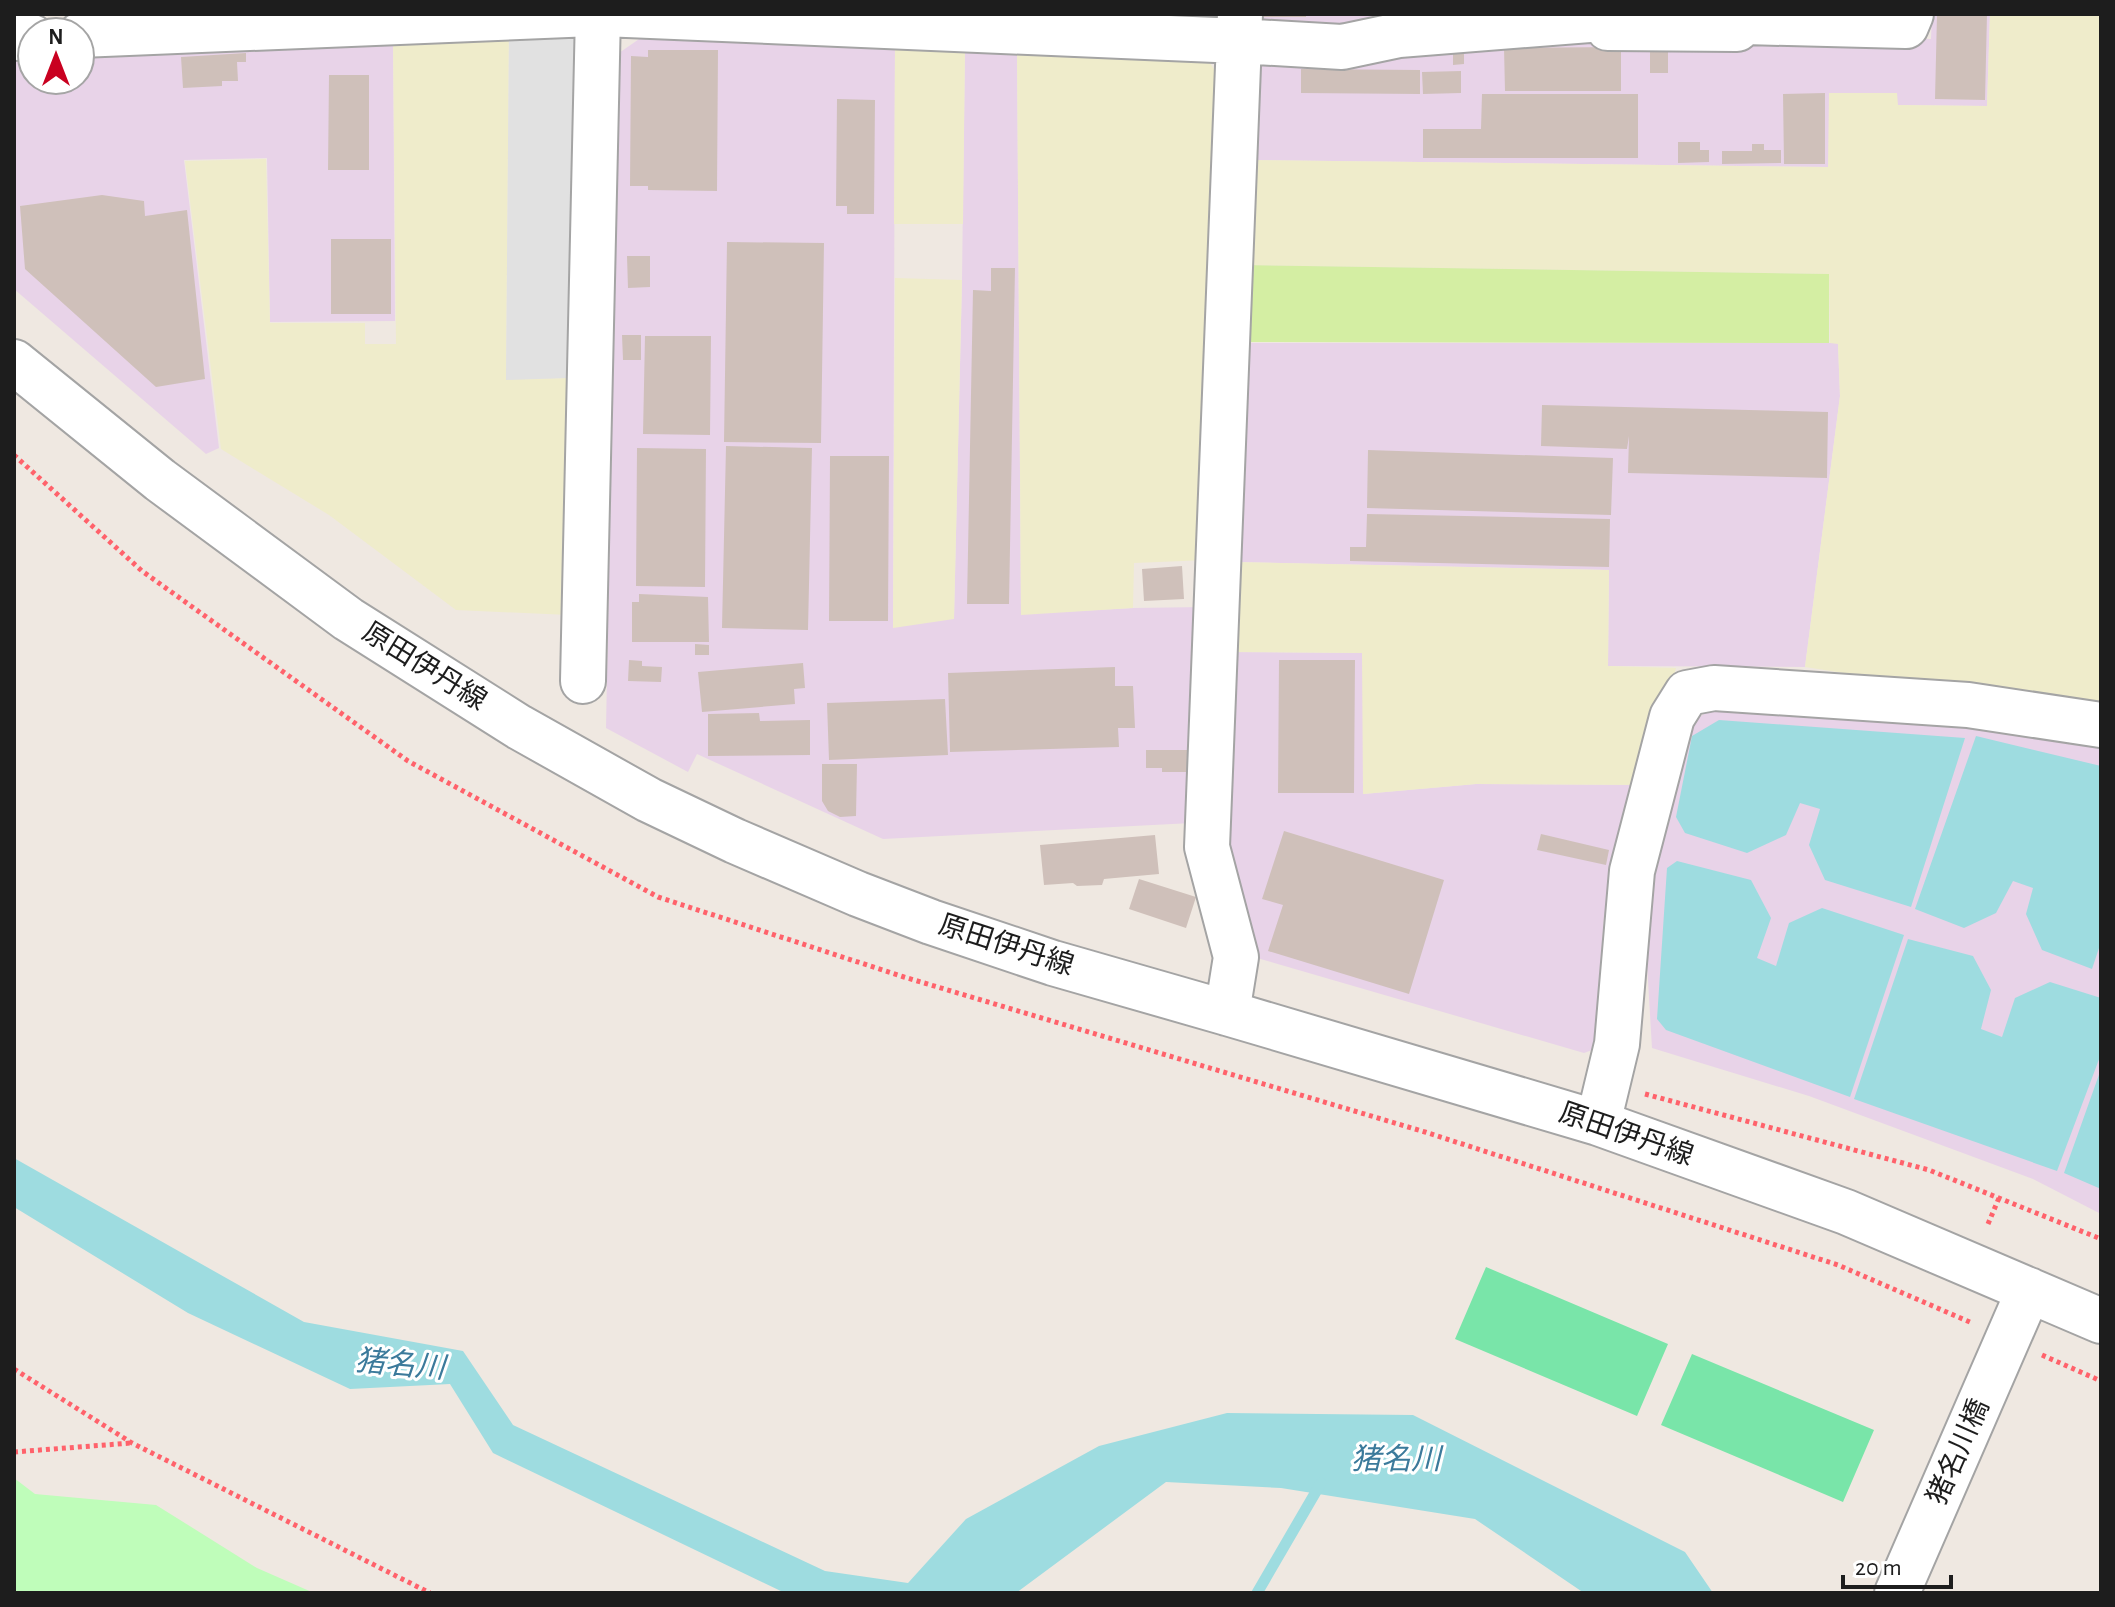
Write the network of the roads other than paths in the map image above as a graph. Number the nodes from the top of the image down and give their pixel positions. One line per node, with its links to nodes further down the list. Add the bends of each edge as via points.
1 (598, 14): 3 (street); 4 (street); 6 (street)
2 (1911, 14): 3 (street, via 1906,26 1745,22 1737,29 1608,28 1602,19 1399,35 1342,47)
3 (1240, 28): 8 (street, via 1207,847 1236,957)
4 (96, 34)
5 (14, 362): 8 (street, 原田伊丹線, via 160,480 348,619 519,727 649,800 931,922)
6 (583, 681)
7 (2101, 725): 9 (street, via 1968,705 1714,688 1687,693 1672,717 1632,871 1617,1044)
8 (1227, 1013): 9 (street, 原田伊丹線)
9 (1602, 1104): 10 (street, 原田伊丹線)
10 (2029, 1290): 11 (street, 原田伊丹線); 12 (street, 猪名川橋, via 2020,1354)
11 (2101, 1321)
12 (1897, 1593)

